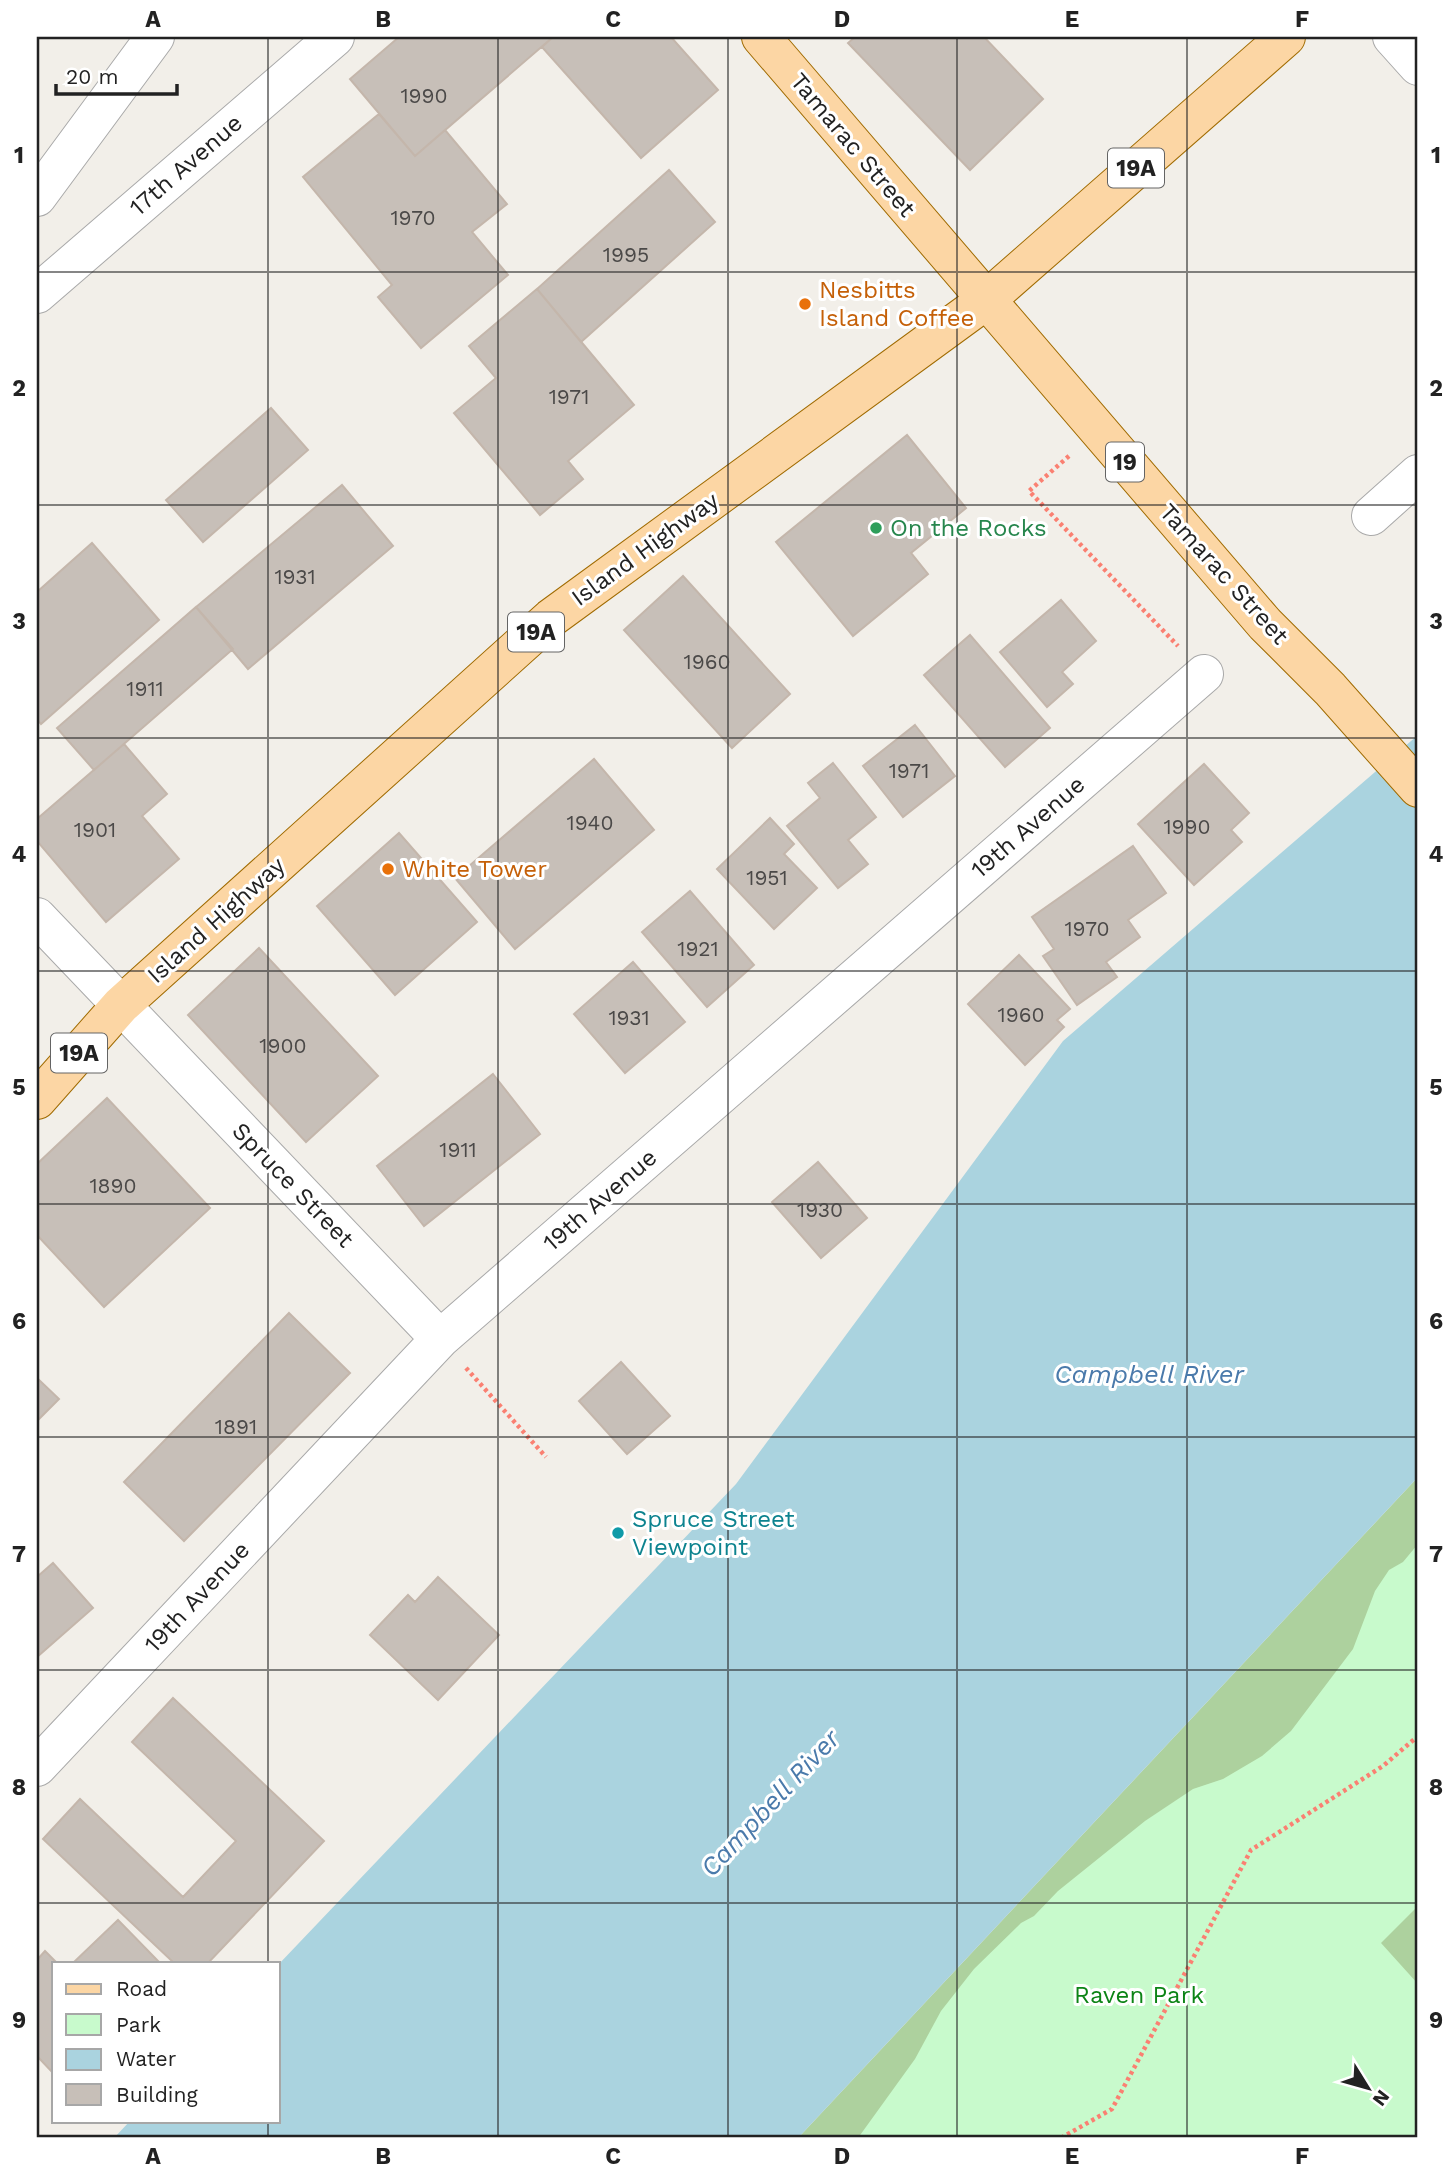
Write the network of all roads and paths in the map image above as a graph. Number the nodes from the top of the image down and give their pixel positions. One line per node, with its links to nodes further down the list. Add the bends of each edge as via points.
1 (155, 37): 7 (street)
2 (335, 37): 8 (street, 17th Avenue)
3 (761, 37): 9 (main road, Tamarac Street / 19)
4 (1286, 37): 9 (main road, Island Highway / 19A)
5 (1392, 37): 6 (street)
6 (1418, 66)
7 (37, 197)
8 (37, 294)
9 (985, 300): 14 (main road, Tamarac Street / 19, via 1265,624); 16 (main road, Island Highway / 19A, via 551,618)
10 (1075, 451): 13 (path, via 1029,491)
11 (1418, 474): 12 (street)
12 (1371, 516)
13 (1204, 674): 18 (street, 19th Avenue)
14 (1418, 788)
15 (37, 917): 16 (street, Spruce Street)
16 (121, 1005): 17 (main road, Island Highway / 19A); 18 (street, Spruce Street)
17 (37, 1100)
18 (440, 1339): 19 (path); 21 (street, 19th Avenue)
19 (547, 1457)
20 (1418, 1736): 22 (path, via 1383,1766 1251,1850 1112,2109)
21 (37, 1768)
22 (1061, 2138)

